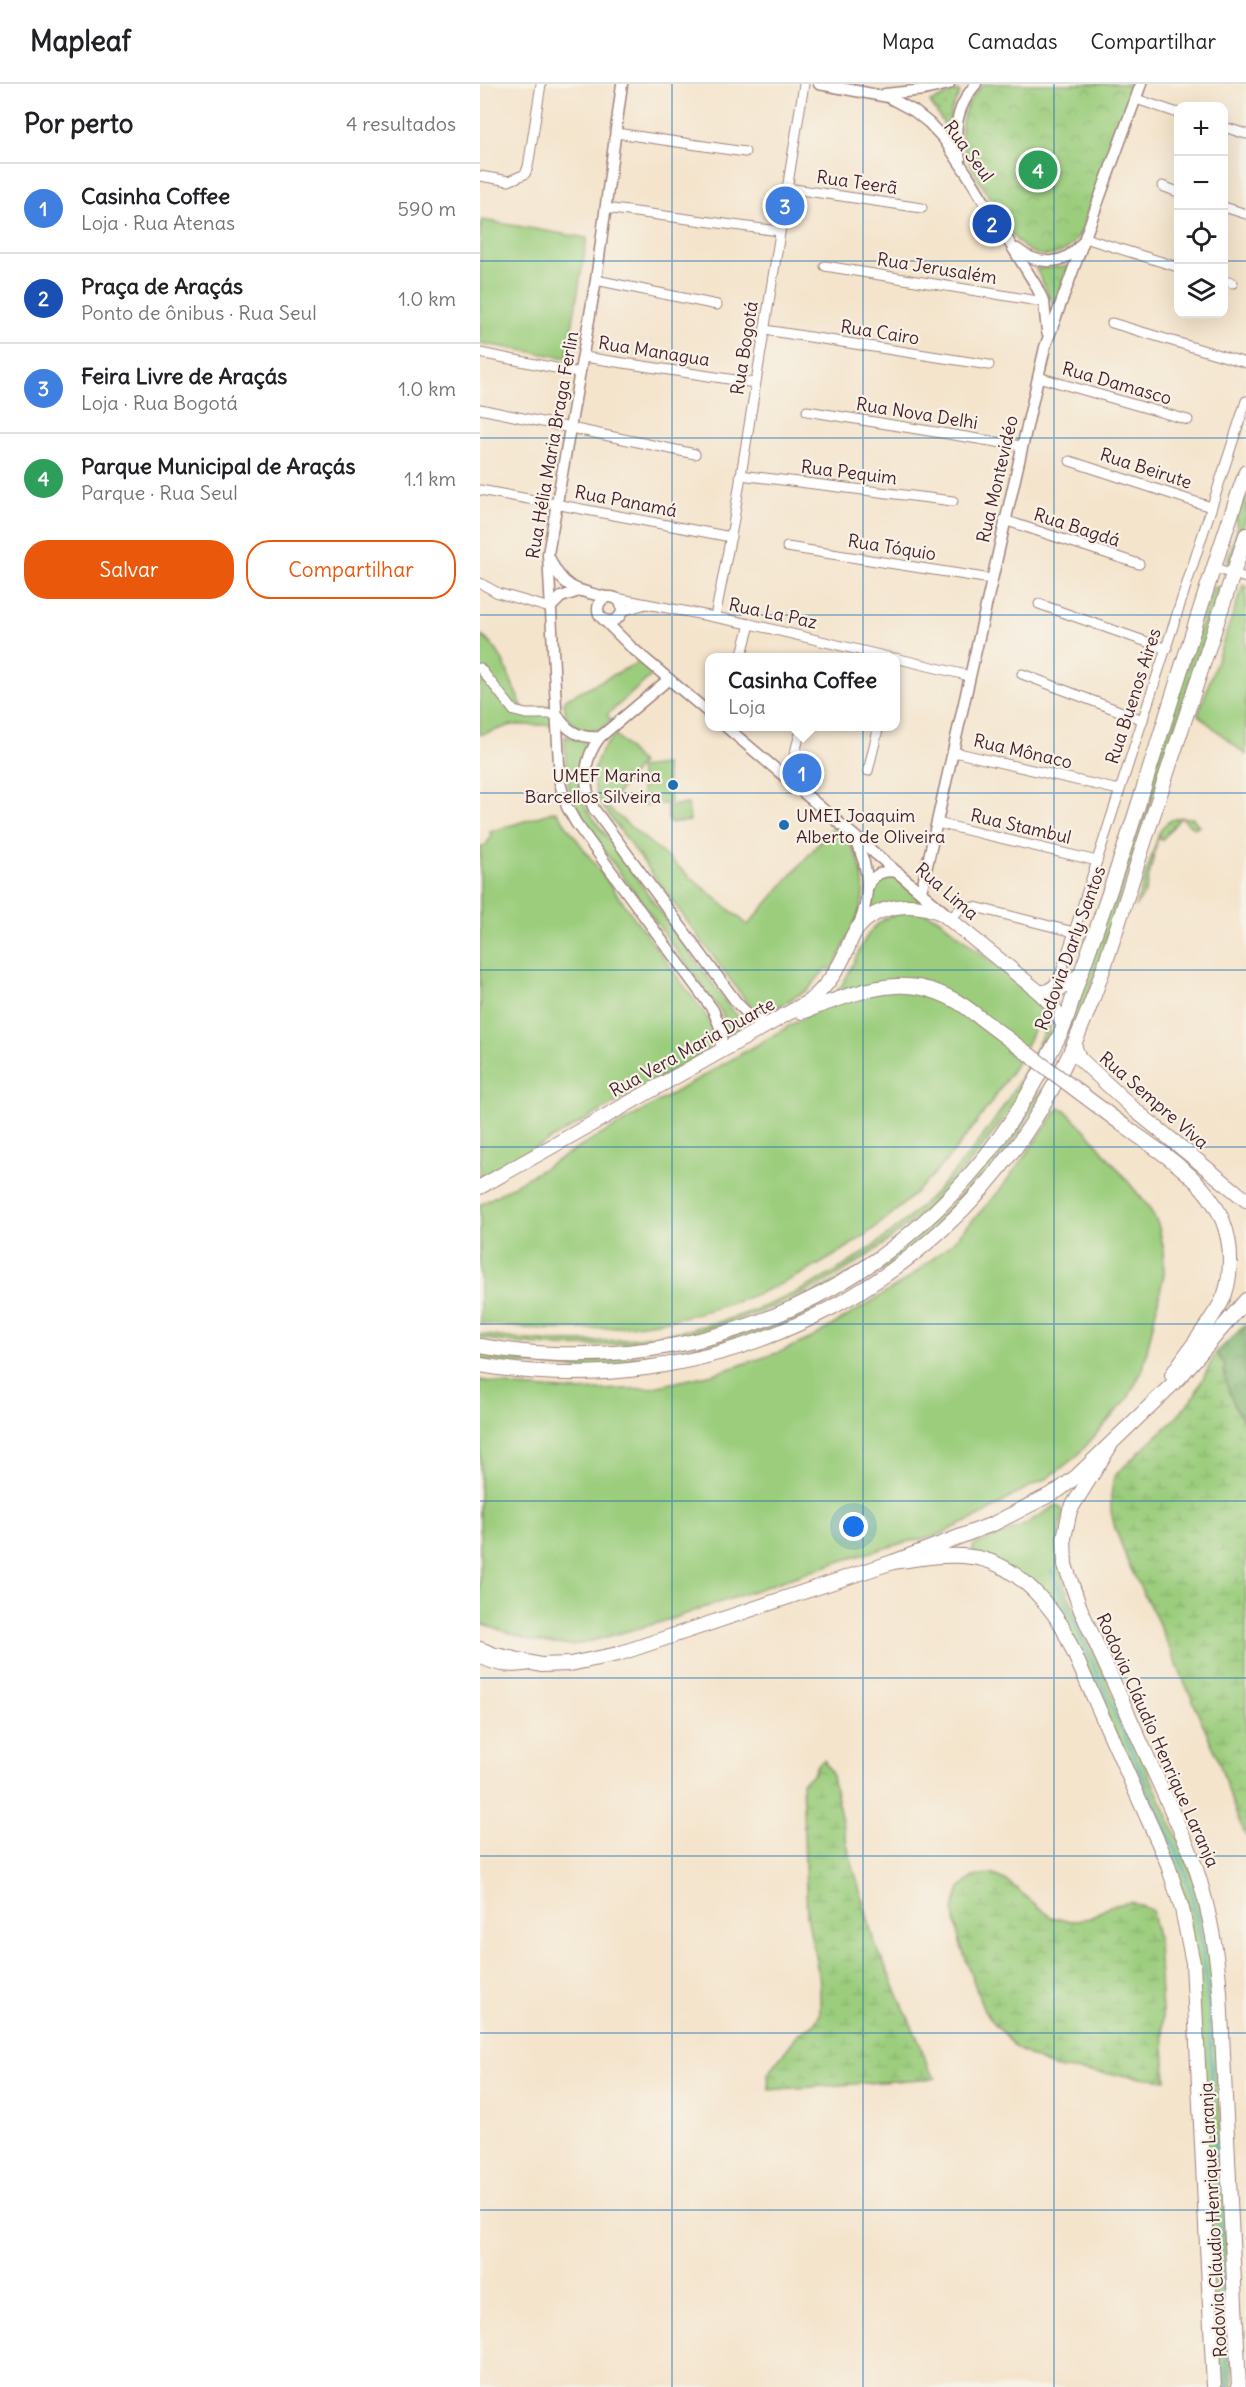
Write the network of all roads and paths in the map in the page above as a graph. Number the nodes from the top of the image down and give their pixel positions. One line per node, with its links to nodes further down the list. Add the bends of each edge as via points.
1 (541, 84): 16 (street, via 528,167 521,178 509,181)
2 (622, 84): 13 (street, Rua Hélia Maria Braga Ferlin)
3 (804, 84): 19 (street, Rua Bogotá)
4 (819, 84): 8 (street)
5 (949, 84): 9 (street)
6 (976, 84): 17 (street, via 962,105 956,133 961,161)
7 (1141, 84): 10 (street, Rua Montevidéo)
8 (855, 87): 9 (street)
9 (879, 94): 17 (street, Rua Seul, via 906,106 929,123)
10 (1136, 99): 11 (street); 26 (street, Rua Montevidéo)
11 (1174, 111)
12 (1228, 128): 14 (street)
13 (616, 133): 15 (street); 21 (street, Rua Hélia Maria Braga Ferlin)
14 (1246, 134)
15 (745, 152)
16 (484, 177)
17 (969, 177): 27 (street, Rua Seul)
18 (1162, 186): 20 (street)
19 (787, 188): 22 (street, Rua Teerã); 25 (street, Rua Bogotá)
20 (1174, 190)
21 (605, 208): 25 (street); 30 (street, Rua Hélia Maria Braga Ferlin)
22 (922, 208)
23 (1228, 208): 24 (street)
24 (1246, 214)
25 (779, 231): 34 (street, Rua Bogotá)
26 (1085, 238): 27 (street, via 1069,256 1049,262 1029,257); 28 (street); 35 (street, Rua Montevidéo)
27 (1011, 242): 31 (street, Rua Seul)
28 (1174, 265)
29 (825, 266): 31 (street, Rua Jerusalém)
30 (596, 280): 32 (street); 37 (street, Rua Hélia Maria Braga Ferlin)
31 (1044, 302): 35 (street, Rua Seul)
32 (717, 305)
33 (1112, 323): 38 (street)
34 (765, 330): 39 (street, Rua Cairo); 42 (street, Rua Bogotá)
35 (1045, 347): 41 (street, Rua Montevidéo)
36 (480, 353): 40 (street)
37 (584, 357): 40 (street, Rua Hélia Maria Braga Ferlin); 42 (street, Rua Managua)
38 (1246, 363)
39 (990, 365)
40 (580, 373): 47 (street, Rua Hélia Maria Braga Ferlin)
41 (1038, 377): 46 (street, Rua Damasco); 48 (street, Rua Montevidéo)
42 (755, 383): 52 (street, Rua Bogotá)
43 (1246, 401): 56 (street, Rua Buenos Aires)
44 (480, 409): 47 (street)
45 (807, 411): 48 (street, Rua Nova Delhi)
46 (1188, 420)
47 (570, 427): 49 (street); 55 (street, Rua Hélia Maria Braga Ferlin)
48 (1022, 446): 57 (street, Rua Montevidéo)
49 (695, 454)
50 (1070, 461): 56 (street, Rua Beirute)
51 (1246, 472): 63 (main road, Rodovia Darly Santos)
52 (741, 475): 54 (street, Rua Pequim); 59 (street, Rua Bogotá)
53 (480, 490): 55 (street, Rua Panamá)
54 (953, 501)
55 (556, 504): 59 (street, Rua Panamá); 61 (street, Rua Hélia Maria Braga Ferlin)
56 (1211, 507): 77 (street, Rua Buenos Aires)
57 (1004, 520): 62 (street, Rua Bagdá); 65 (street, Rua Montevidéo)
58 (1246, 535): 64 (main road, Rodovia Darly Santos)
59 (731, 537): 74 (street, Rua Bogotá)
60 (787, 548): 65 (street, Rua Tóquio)
61 (548, 554): 67 (street, Rua La Paz, via 559,577); 71 (street, Rua Hélia Maria Braga Ferlin)
62 (1139, 564)
63 (1215, 568): 64 (street); 105 (main road, Rodovia Darly Santos, via 1116,877)
64 (1240, 576): 109 (main road, Rodovia Darly Santos)
65 (991, 579): 83 (street, Rua Montevidéo)
66 (480, 583): 71 (street, via 507,597)
67 (579, 591): 68 (street, Rua La Paz); 71 (street, via 561,597); 72 (street, Rua La Paz)
68 (608, 597): 69 (street, Rua La Paz); 72 (street, via 601,600); 73 (street, via 620,602)
69 (646, 604): 73 (street, Rua La Paz); 74 (street, Rua La Paz)
70 (1039, 604): 77 (street)
71 (550, 608): 86 (street, Rua Hélia Maria Braga Ferlin)
72 (600, 614): 73 (street, via 611,621); 76 (street)
73 (621, 614): 76 (street, via 621,626)
74 (715, 617): 75 (street, Rua La Paz)
75 (750, 624): 78 (street); 79 (street, Rua La Paz)
76 (631, 647): 84 (street)
77 (1167, 649): 87 (street, Rua Buenos Aires)
78 (742, 653)
79 (869, 653)
80 (900, 660): 83 (street, Rua La Paz)
81 (480, 668): 86 (street, via 514,711)
82 (1022, 674): 87 (street)
83 (970, 676): 92 (street, Rua Montevidéo)
84 (669, 679): 85 (street); 91 (street)
85 (705, 710)
86 (557, 714): 91 (street, via 572,732); 110 (street, Rua Hélia Maria Braga Ferlin, via 560,783 567,807 713,1010 722,1032)
87 (1143, 720): 95 (street, Rua Buenos Aires)
88 (730, 731): 94 (street, Rua Lima)
89 (801, 731): 94 (street)
90 (878, 731): 93 (street)
91 (600, 737): 107 (street, via 591,751 585,775 594,809 737,1003 749,1015)
92 (954, 752): 95 (street, Rua Mônaco); 96 (street, Rua Montevidéo)
93 (868, 771)
94 (788, 779): 97 (street, Rua Lima)
95 (1119, 790): 98 (street, Rua Buenos Aires)
96 (938, 823): 98 (street, Rua Stambul); 101 (street, Rua Montevidéo)
97 (852, 835): 99 (street, Rua Lima); 100 (street, Rua Vera Maria Duarte, via 864,861)
98 (1097, 861): 104 (street, Rua Buenos Aires)
99 (900, 874): 100 (street, via 879,873); 101 (street, Rua Lima)
100 (867, 889): 103 (street, Rua Vera Maria Duarte)
101 (921, 892): 102 (street, Rua Lima)
102 (951, 918): 103 (main road, Rua Vera Maria Duarte, via 928,908 902,906 877,914); 104 (street, via 960,909 975,907); 106 (main road, Rua Lima)
103 (856, 930): 107 (main road, Rua Vera Maria Duarte, via 834,974 820,992)
104 (1074, 932): 106 (street, Rua Buenos Aires, via 1058,979 1049,988)
105 (1080, 975): 106 (main road, via 1055,992); 108 (main road, Rodovia Darly Santos)
106 (1037, 991): 108 (main road, Rua Lima, via 1053,1006)
107 (769, 1025): 110 (main road, Rua Vera Maria Duarte); 116 (main road, bridge, via 858,992 889,985 934,990 956,1000 1200,1183 1220,1211 1229,1244 1230,1268 1221,1302)
108 (1064, 1026): 114 (main road, Rodovia Darly Santos, via 1020,1108 963,1183 894,1247 823,1293 746,1327 664,1348 581,1355)
109 (1074, 1045): 112 (main road, Rua Sempre Viva, via 1079,1058 1128,1103); 115 (main road, Rodovia Darly Santos, via 1036,1118 977,1196 905,1262 832,1309 752,1344 668,1366 581,1374)
110 (720, 1052): 111 (main road, Rua Vera Maria Duarte)
111 (480, 1189)
112 (1246, 1200)
113 (1246, 1300): 116 (main road)
114 (480, 1346)
115 (480, 1365)
116 (1153, 1405): 117 (main road)
117 (1110, 1446): 118 (main road, via 1042,1500 993,1524); 123 (main road, Rodovia Cláudio Henrique Laranja, via 1070,1510 1064,1538 1065,1565 1087,1624 1189,1849 1214,1933)
118 (892, 1562): 121 (main road, via 618,1653 570,1664); 122 (main road, Rodovia Cláudio Henrique Laranja, via 974,1557 1006,1570 1038,1593 1062,1626 1167,1862 1184,1917 1194,1981)
119 (480, 1649): 121 (main road)
120 (480, 1657): 121 (main road, via 507,1667)
121 (539, 1664)
122 (1214, 2387)
123 (1239, 2387)

